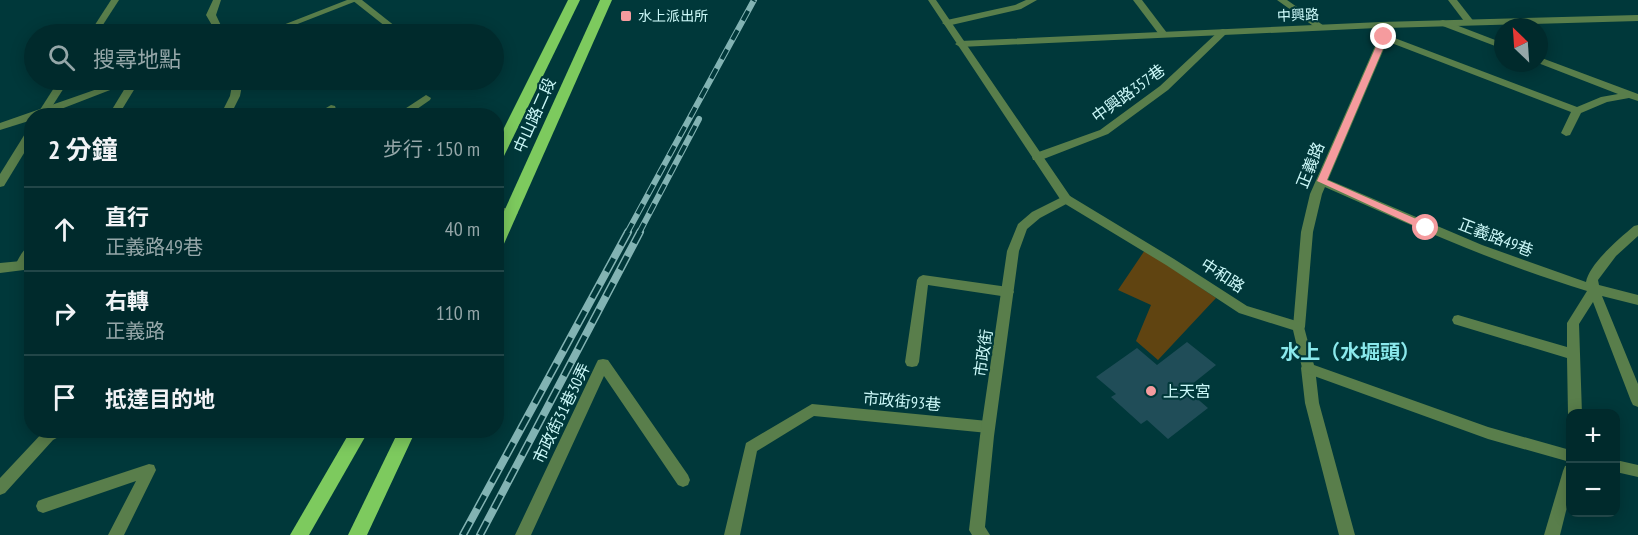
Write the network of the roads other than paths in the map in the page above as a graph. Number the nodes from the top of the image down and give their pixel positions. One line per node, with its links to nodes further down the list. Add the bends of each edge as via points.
1 (116, 0): 15 (street)
2 (217, 0): 16 (street, via 211,15)
3 (356, 0): 17 (street); 18 (street)
4 (574, 0): 42 (main road, 中山路二段)
5 (606, 0): 49 (main road, 中山路二段)
6 (933, 0): 12 (street, 中和路)
7 (1033, 0): 12 (street)
8 (1137, 0): 22 (street)
9 (1281, 0): 20 (street)
10 (1452, 0): 14 (street)
11 (1638, 18): 14 (street, 中興路)
12 (947, 23): 25 (street, 中和路)
13 (1443, 23): 14 (street, 中興路); 19 (street, 中興路); 24 (street)
14 (1470, 23)
15 (100, 24)
16 (216, 24)
17 (292, 24)
18 (387, 24)
19 (1381, 25): 20 (street, 中興路); 23 (street)
20 (1322, 27): 21 (street, 中興路)
21 (1223, 32): 22 (street, 中興路); 44 (street, 中興路357巷, via 1164,88 1104,132)
22 (1164, 35): 25 (street, 中興路)
23 (1384, 37): 38 (street); 45 (street, 正義路)
24 (1494, 43)
25 (960, 44): 44 (street, 中和路)
26 (1548, 63): 31 (street)
27 (57, 90): 33 (street)
28 (105, 90): 34 (street)
29 (127, 90): 35 (street)
30 (236, 90): 36 (street)
31 (1634, 96): 38 (street, via 1605,99)
32 (426, 98): 37 (street)
33 (45, 108)
34 (56, 108)
35 (117, 108)
36 (229, 108)
37 (411, 108)
38 (1578, 111): 41 (street)
39 (24, 119): 40 (street)
40 (0, 128)
41 (1566, 133)
42 (504, 142)
43 (24, 144): 46 (street)
44 (1037, 157): 47 (street, 中和路)
45 (1322, 181): 54 (street, 正義路49巷, via 1485,252); 58 (street, 正義路, via 1307,232)
46 (0, 183)
47 (1066, 199): 55 (street, 市政街, via 1022,226 1013,251); 58 (street, 中和路, via 1243,310)
48 (504, 212): 49 (street)
49 (512, 213): 51 (main road, 中山路二段)
50 (1638, 229): 54 (street, via 1612,252 1592,279)
51 (504, 230)
52 (24, 264): 53 (street)
53 (0, 268)
54 (1594, 290): 56 (street, 正義路49巷); 59 (street, via 1573,323); 62 (street)
55 (1008, 292): 60 (street, via 923,280); 64 (street, 市政街)
56 (1638, 300)
57 (1458, 320): 59 (street)
58 (1299, 327): 61 (street)
59 (1575, 355): 63 (street)
60 (912, 362)
61 (1308, 368): 68 (street, via 1488,433); 81 (street, via 1312,404)
62 (1638, 401)
63 (1575, 409)
64 (988, 427): 75 (street, 市政街); 80 (street, 市政街93巷, via 812,410 751,447)
65 (46, 438): 73 (street)
66 (356, 438): 77 (main road)
67 (404, 438): 78 (main road)
68 (1566, 455)
69 (1620, 467): 70 (street)
70 (1638, 471)
71 (683, 480): 79 (street, 市政街31巷30弄, via 603,364)
72 (1566, 484): 82 (street)
73 (0, 488)
74 (43, 506): 76 (street, via 149,470)
75 (977, 533)
76 (116, 535)
77 (299, 535)
78 (357, 535)
79 (523, 535)
80 (732, 535)
81 (1347, 535)
82 (1551, 535)

